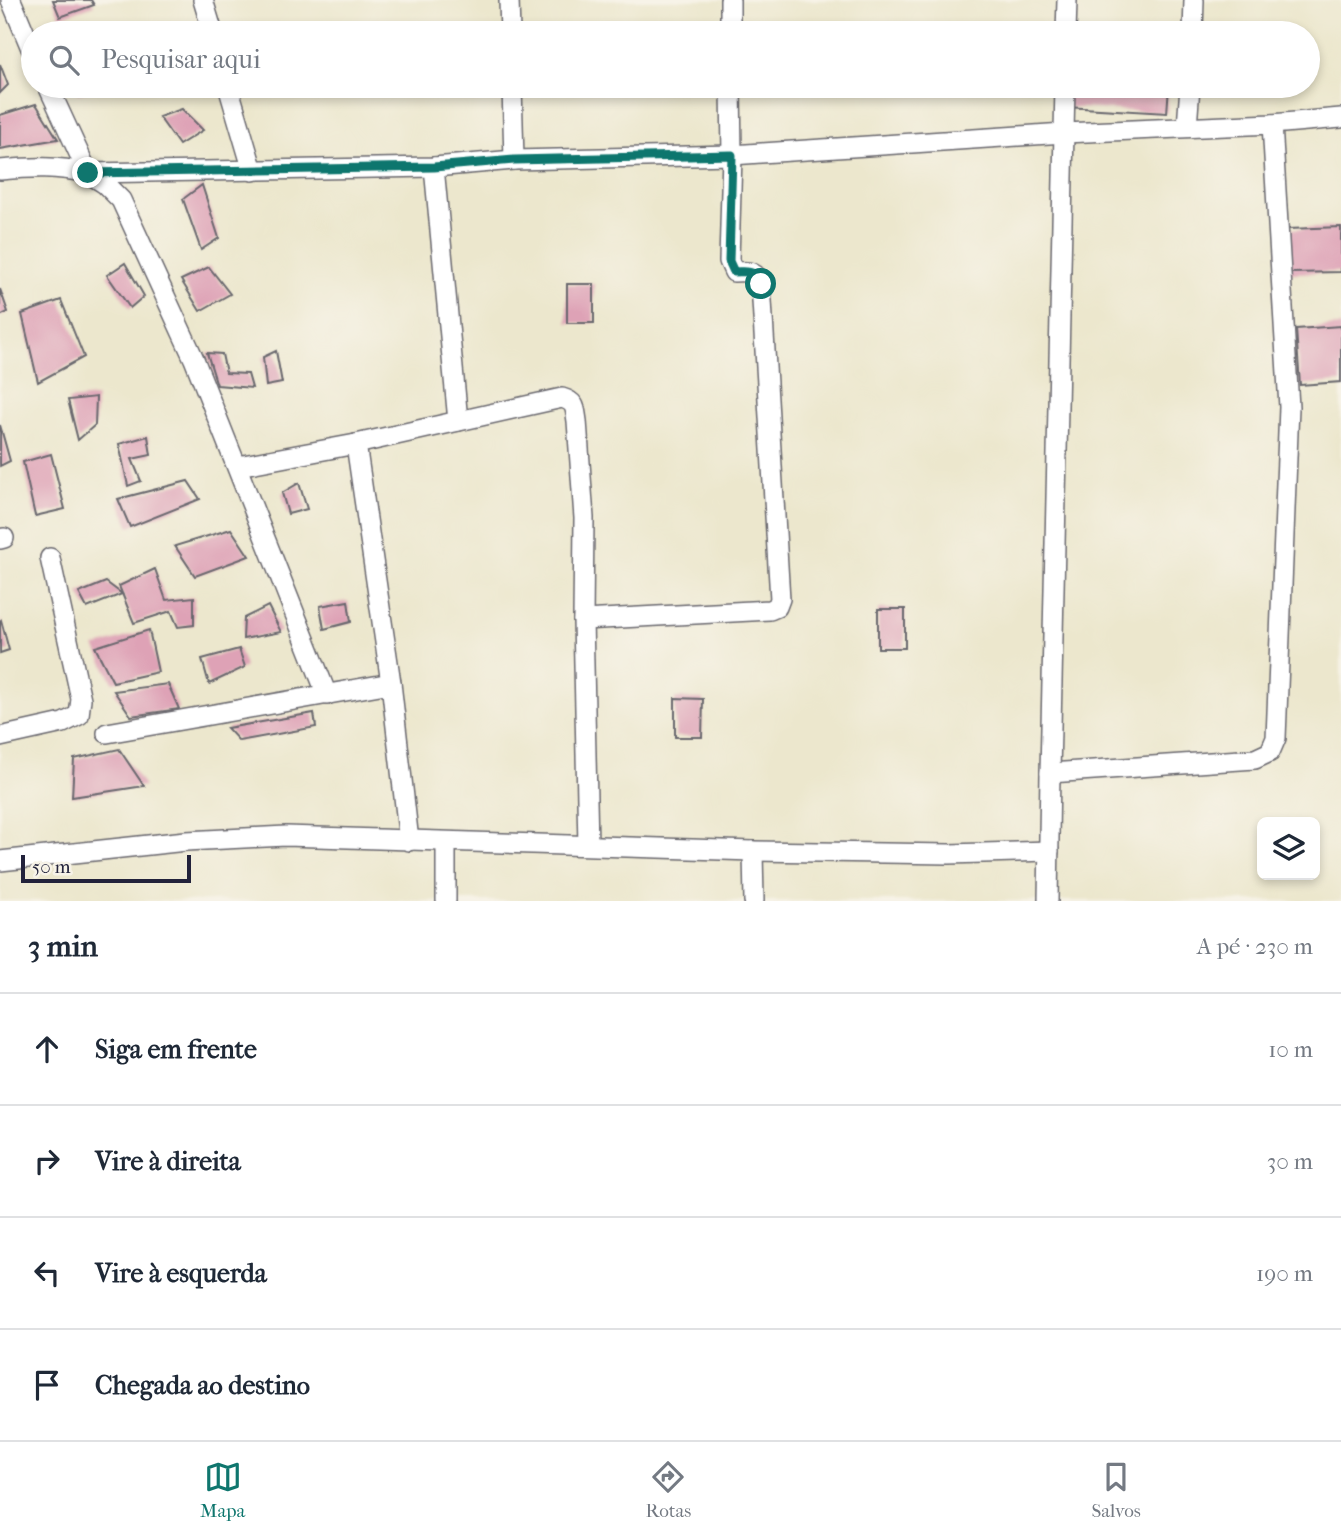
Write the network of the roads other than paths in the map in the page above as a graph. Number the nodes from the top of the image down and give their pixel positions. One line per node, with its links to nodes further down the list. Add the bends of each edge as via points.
1 (11, 0): 12 (street)
2 (204, 0): 7 (street)
3 (509, 0): 8 (street)
4 (730, 0): 9 (street)
5 (1067, 0): 10 (street)
6 (1194, 0): 11 (street)
7 (210, 21)
8 (510, 21)
9 (730, 21)
10 (1066, 21)
11 (1193, 21)
12 (21, 24)
13 (54, 98): 28 (street)
14 (232, 98): 27 (street)
15 (512, 98): 24 (street)
16 (731, 98): 23 (street)
17 (1065, 98): 22 (street)
18 (1189, 98): 21 (street)
19 (1341, 118): 20 (street)
20 (1272, 124): 21 (street); 38 (street, via 1289,407 1276,738 1270,752 1255,759)
21 (1187, 127): 22 (street)
22 (1064, 133): 23 (street); 38 (street)
23 (732, 155): 24 (street); 33 (street, via 729,261 734,272 753,273 761,284 780,600 770,610)
24 (514, 160): 25 (street)
25 (434, 167): 27 (street); 29 (street)
26 (0, 170): 28 (street, via 34,167)
27 (253, 170): 28 (street)
28 (88, 173): 31 (street, via 121,200)
29 (458, 421): 30 (street); 33 (street, via 570,400 575,408 584,518)
30 (356, 444): 31 (street); 34 (street)
31 (238, 466): 35 (street)
32 (50, 558): 37 (street, via 81,699 79,715)
33 (583, 620): 41 (street)
34 (391, 683): 35 (street); 39 (street)
35 (327, 695): 36 (street)
36 (107, 733)
37 (0, 737)
38 (1050, 773): 43 (street)
39 (409, 841): 40 (street); 44 (street, via 286,836 199,840)
40 (446, 842): 41 (street); 45 (street)
41 (588, 845): 42 (street)
42 (753, 851): 43 (street); 46 (street)
43 (1049, 851): 47 (street)
44 (0, 862)
45 (446, 901)
46 (754, 901)
47 (1048, 901)

